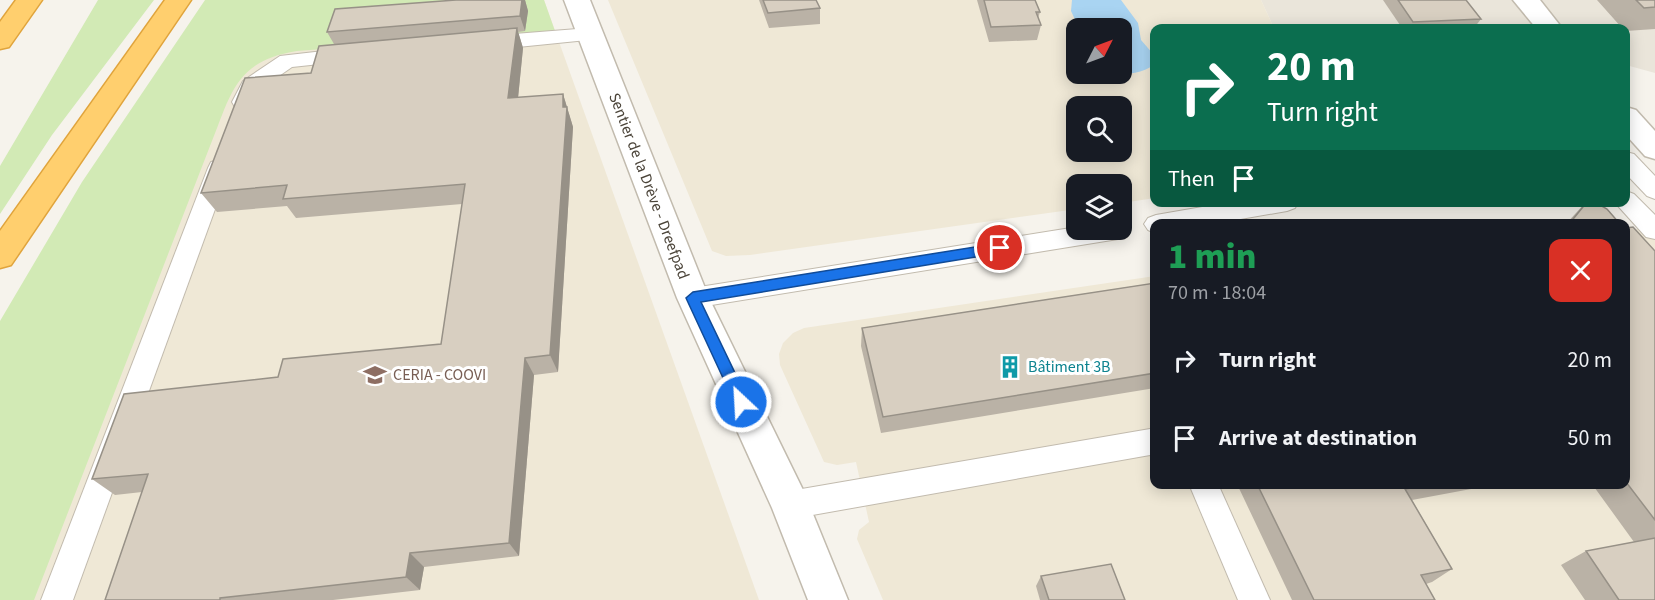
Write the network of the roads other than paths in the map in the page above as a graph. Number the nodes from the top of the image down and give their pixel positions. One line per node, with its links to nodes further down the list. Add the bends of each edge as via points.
1 (29, 0): 7 (highway)
2 (178, 0): 22 (highway)
3 (578, 0): 6 (street, Sentier de la Drève - Dreefpad)
4 (1526, 0): 5 (street)
5 (1546, 24)
6 (590, 34): 8 (lane); 23 (street, Sentier de la Drève - Dreefpad)
7 (0, 41)
8 (464, 45)
9 (372, 53): 27 (lane, via 287,61 250,86)
10 (1630, 122): 11 (street)
11 (1655, 151): 12 (lane)
12 (1630, 155)
13 (1630, 164): 14 (lane)
14 (1655, 190)
15 (1630, 204): 20 (lane)
16 (1257, 207): 17 (lane)
17 (1185, 219)
18 (1150, 225): 19 (lane)
19 (1132, 227)
20 (1655, 230)
21 (1066, 238): 23 (lane)
22 (0, 256)
23 (693, 298): 26 (street, Sentier de la Drève - Dreefpad)
24 (1150, 442): 26 (lane)
25 (1205, 489): 29 (lane)
26 (790, 505): 28 (street, Sentier de la Drève - Dreefpad)
27 (57, 600)
28 (828, 600)
29 (1254, 600)

